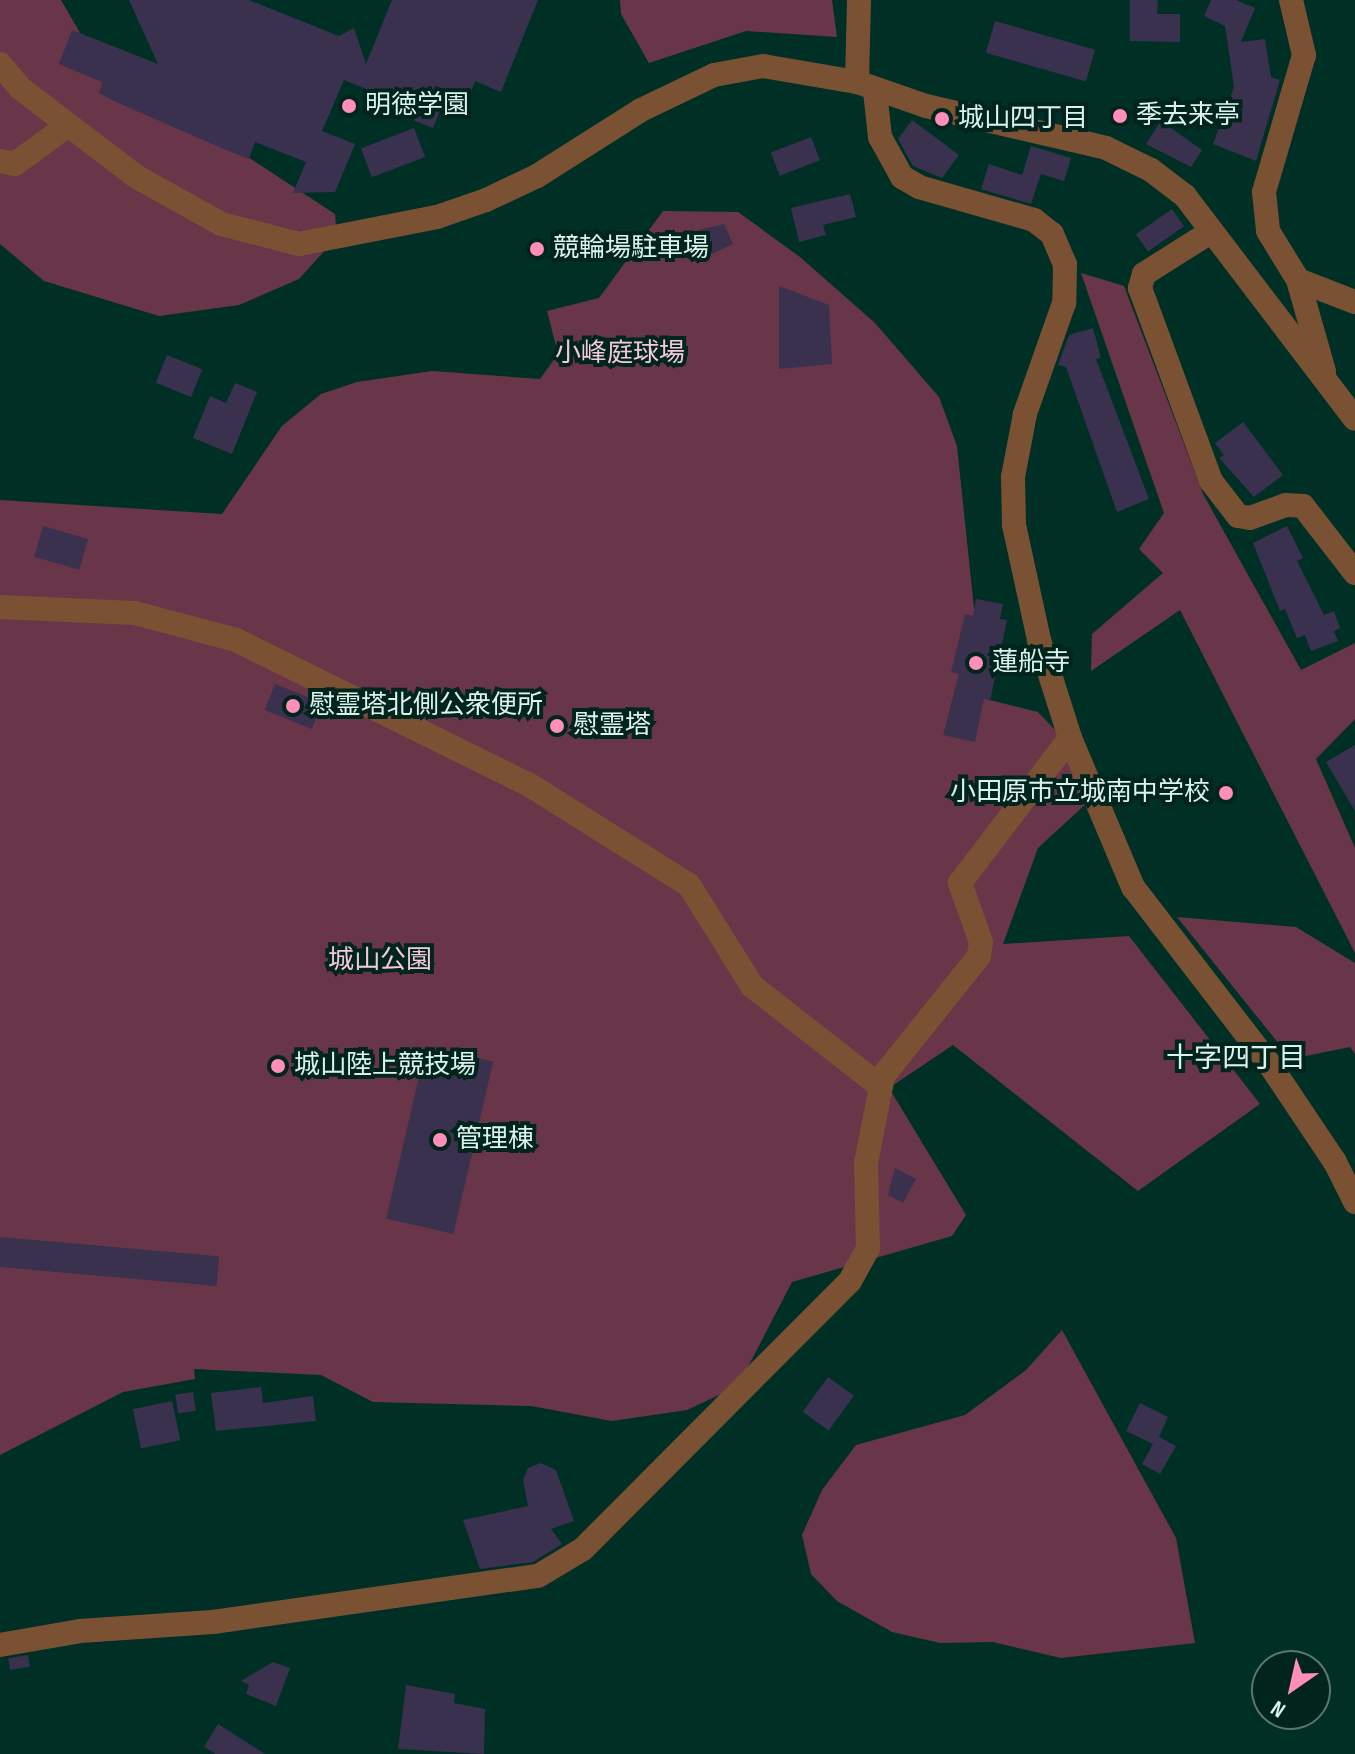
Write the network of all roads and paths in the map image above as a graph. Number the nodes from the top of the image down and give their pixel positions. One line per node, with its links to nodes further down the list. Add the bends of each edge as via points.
1 (859, 0): 4 (street)
2 (1291, 0): 8 (street, via 1304,55 1264,192 1268,231)
3 (0, 64): 5 (street, via 20,88)
4 (866, 86): 5 (street, via 763,66 714,75 641,110 537,176 486,200 437,217 299,244 221,224 137,177); 7 (street, via 1106,148 1151,170 1185,196); 14 (street, via 880,137 902,177 919,187 1034,220 1052,234 1065,264 1064,303 1025,414 1013,477 1014,525 1039,640)
5 (68, 125): 6 (street, via 15,164)
6 (0, 161)
7 (1209, 233): 10 (street); 12 (street, via 1144,274 1140,288 1211,481 1238,516 1303,506)
8 (1298, 280): 9 (street); 10 (street)
9 (1355, 302)
10 (1328, 383): 11 (street)
11 (1355, 419)
12 (1355, 573)
13 (0, 607): 15 (street, via 135,613 236,640 528,784 689,885 752,986)
14 (1070, 738): 15 (street, via 960,883 981,942 979,956 890,1063); 16 (street, via 1133,887 1268,1062 1335,1162)
15 (880, 1086): 17 (street, via 866,1163 868,1249 850,1281 559,1568 538,1576 213,1622 80,1631)
16 (1355, 1202)
17 (0, 1645)

